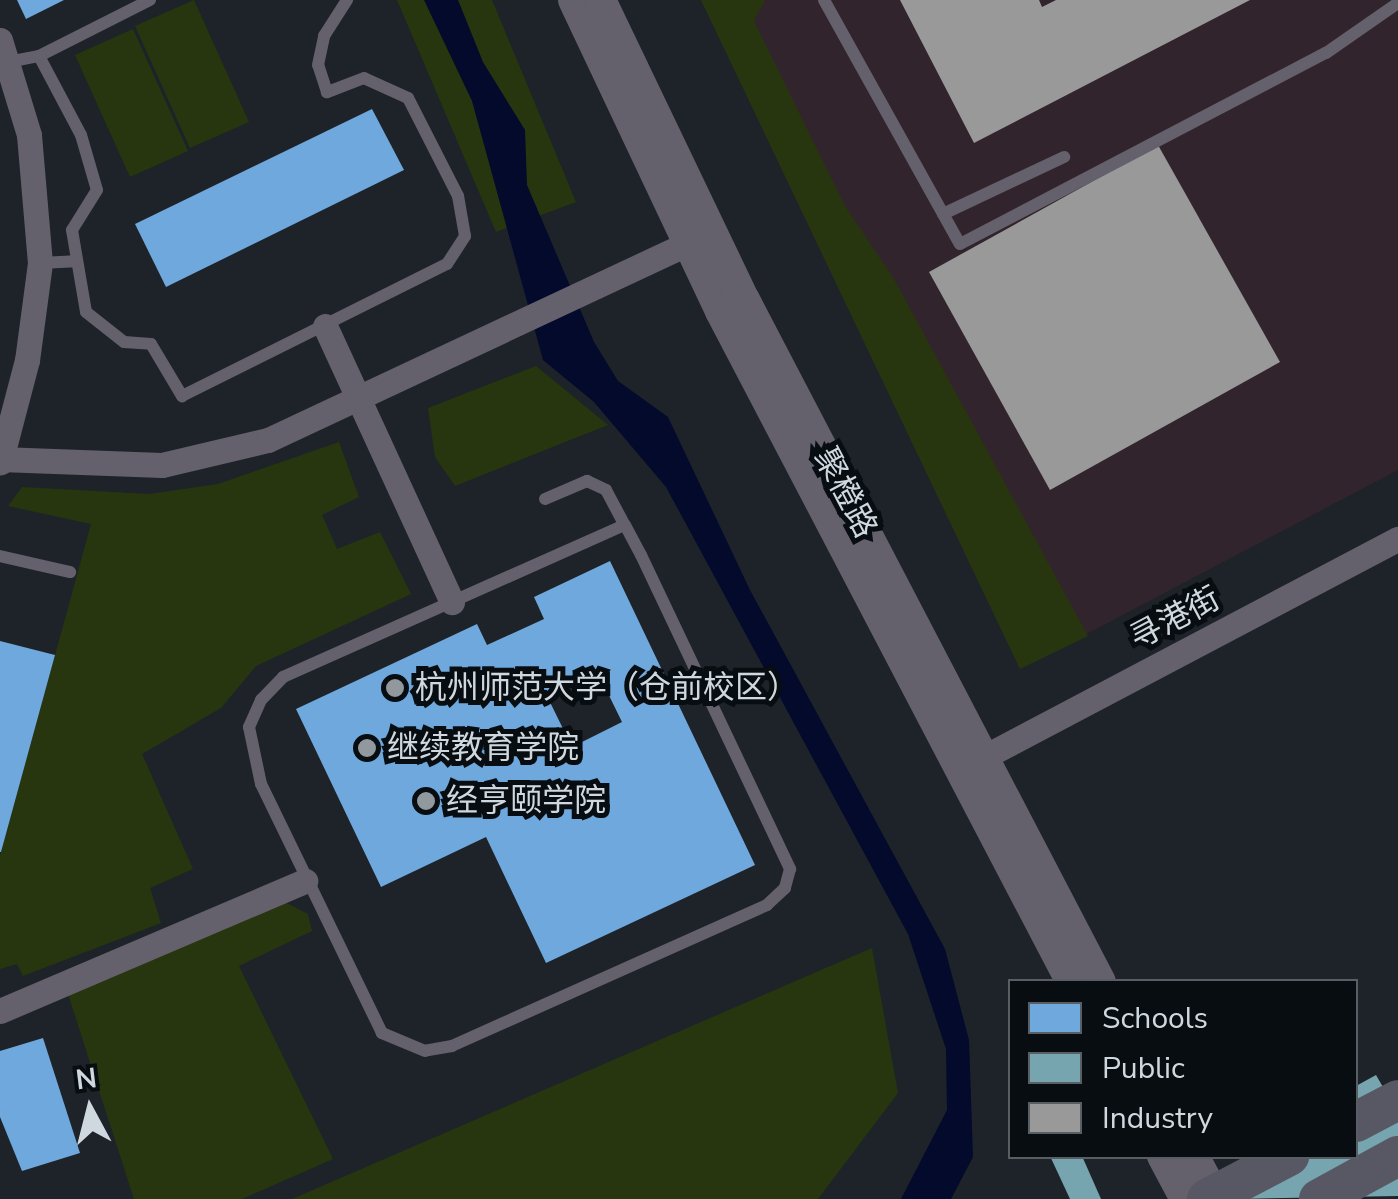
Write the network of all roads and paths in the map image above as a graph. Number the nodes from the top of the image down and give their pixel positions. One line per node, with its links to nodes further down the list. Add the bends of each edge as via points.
1 (150, 0): 8 (lane)
2 (347, 0): 14 (lane, via 324,36 318,65 326,92 364,78 408,98 458,196 464,236 447,264)
3 (574, 0): 11 (street, 聚橙路)
4 (600, 0): 11 (street, 聚橙路)
5 (824, 0): 10 (lane)
6 (1398, 3): 10 (lane, via 1326,53 960,244)
7 (4, 51): 8 (lane); 13 (street, via 29,136)
8 (39, 56): 12 (lane, via 81,135 97,190 72,230)
9 (1064, 157): 10 (lane)
10 (943, 214)
11 (699, 238): 15 (street); 23 (street, 聚橙路); 25 (street, 聚橙路)
12 (74, 261): 13 (lane); 14 (lane, via 86,312 124,342 152,344 182,396)
13 (40, 263): 16 (street, via 27,360)
14 (325, 326): 15 (street)
15 (362, 397): 16 (street, via 268,440 162,465); 22 (street)
16 (0, 460)
17 (545, 499): 18 (lane, via 599,482)
18 (625, 525): 22 (lane); 24 (lane, via 790,869 785,888 767,905 452,1046 425,1051 382,1033)
19 (1398, 539): 23 (street, 寻港街)
20 (0, 556): 21 (lane)
21 (70, 572)
22 (452, 602): 24 (lane, via 283,677 260,700 249,728 250,759)
23 (982, 758): 26 (street, 聚橙路)
24 (305, 880): 27 (street)
25 (1070, 979)
26 (1098, 979)
27 (0, 1010)
28 (1398, 1100): 29 (main road)
29 (1358, 1121)
30 (1398, 1156): 35 (main road)
31 (1166, 1159): 34 (street)
32 (1193, 1159): 34 (street)
33 (1283, 1159): 34 (main road)
34 (1206, 1198)
35 (1319, 1199)

